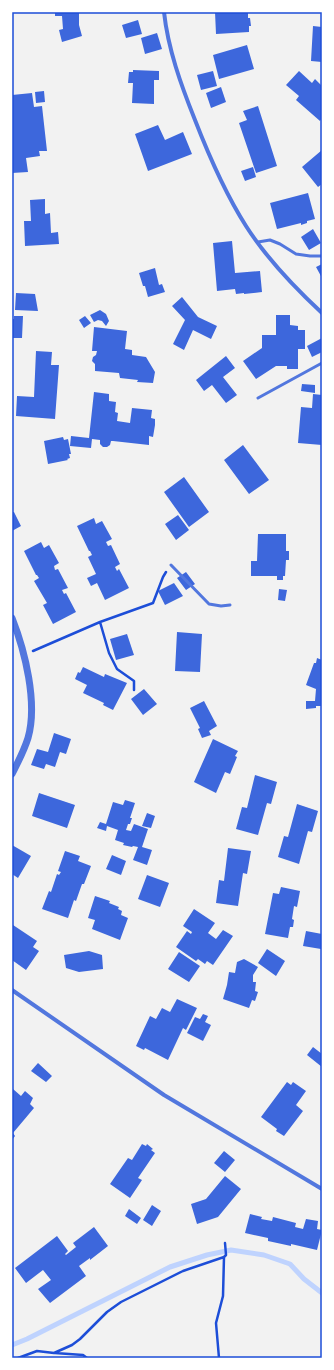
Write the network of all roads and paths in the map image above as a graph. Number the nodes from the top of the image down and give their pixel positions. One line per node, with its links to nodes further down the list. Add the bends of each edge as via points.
1 (164, 12): 2 (street, via 180,80 206,148 246,227)
2 (258, 242): 3 (lane, via 270,240 296,254); 4 (street, via 291,282)
3 (322, 256)
4 (322, 313)
5 (322, 363): 6 (lane)
6 (258, 398)
7 (171, 565): 8 (lane, via 209,604); 10 (path, via 163,577 153,603)
8 (230, 605)
9 (13, 622): 11 (street)
10 (100, 622): 11 (path); 12 (path, via 109,653 117,669 134,681)
11 (24, 655): 13 (street, via 31,695 31,717 28,737)
12 (134, 690)
13 (12, 774)
14 (12, 990): 15 (street, via 164,1095)
15 (322, 1189)
16 (225, 1243): 17 (path)
17 (225, 1256): 18 (path, via 183,1271 121,1302 80,1339); 21 (path, via 222,1296 216,1323)
18 (54, 1353): 19 (path, via 37,1351); 20 (path, via 83,1355)
19 (18, 1358)
20 (87, 1358)
21 (219, 1358)

